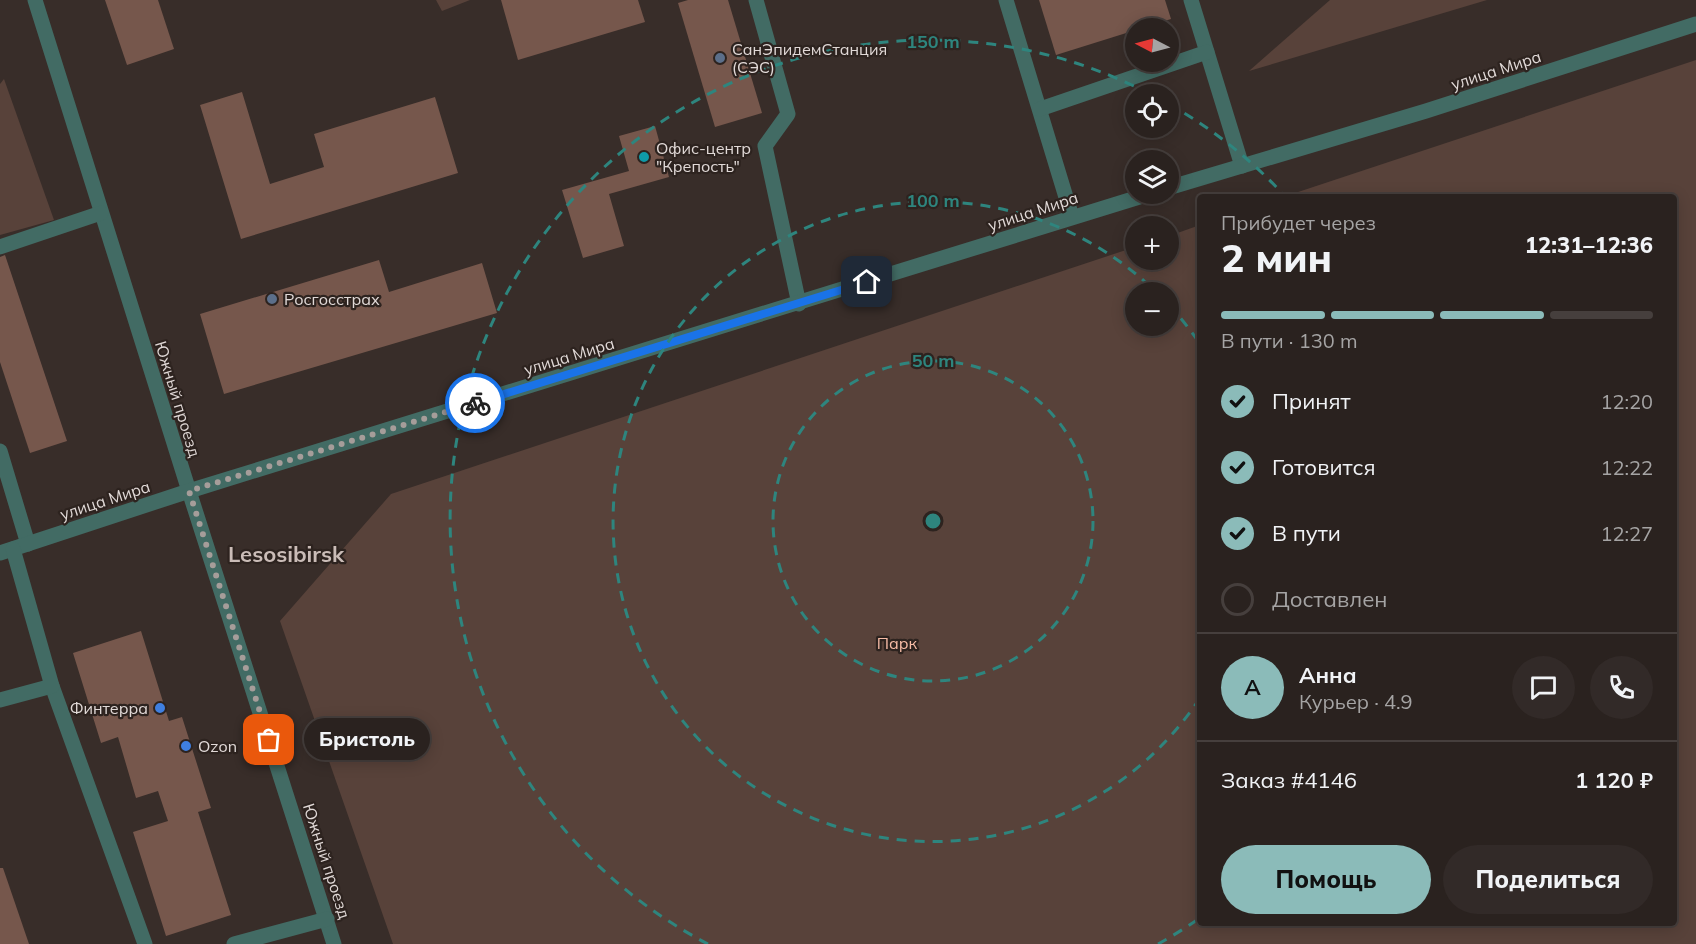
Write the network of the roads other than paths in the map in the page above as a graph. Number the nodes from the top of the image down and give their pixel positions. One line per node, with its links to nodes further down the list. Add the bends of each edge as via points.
1 (35, 0): 11 (street, Южный проезд)
2 (756, 0): 14 (street, via 788,114 765,146)
3 (1006, 0): 7 (street)
4 (1191, 0): 6 (street)
5 (1696, 24): 8 (street, улица Мира)
6 (1207, 52): 7 (street); 8 (street)
7 (1040, 109): 12 (street)
8 (1242, 166): 9 (street, улица Мира)
9 (1179, 185)
10 (1125, 201): 12 (street, улица Мира)
11 (101, 213): 13 (street); 16 (street, Южный проезд)
12 (1072, 217): 14 (street, улица Мира)
13 (0, 247)
14 (799, 304): 16 (street, улица Мира)
15 (0, 451): 17 (street)
16 (189, 491): 17 (street, улица Мира); 20 (street, Южный проезд)
17 (14, 548): 18 (street)
18 (52, 686): 19 (street); 21 (street)
19 (0, 700)
20 (327, 919): 22 (street); 23 (street, Южный проезд)
21 (145, 944)
22 (234, 944)
23 (334, 944)

